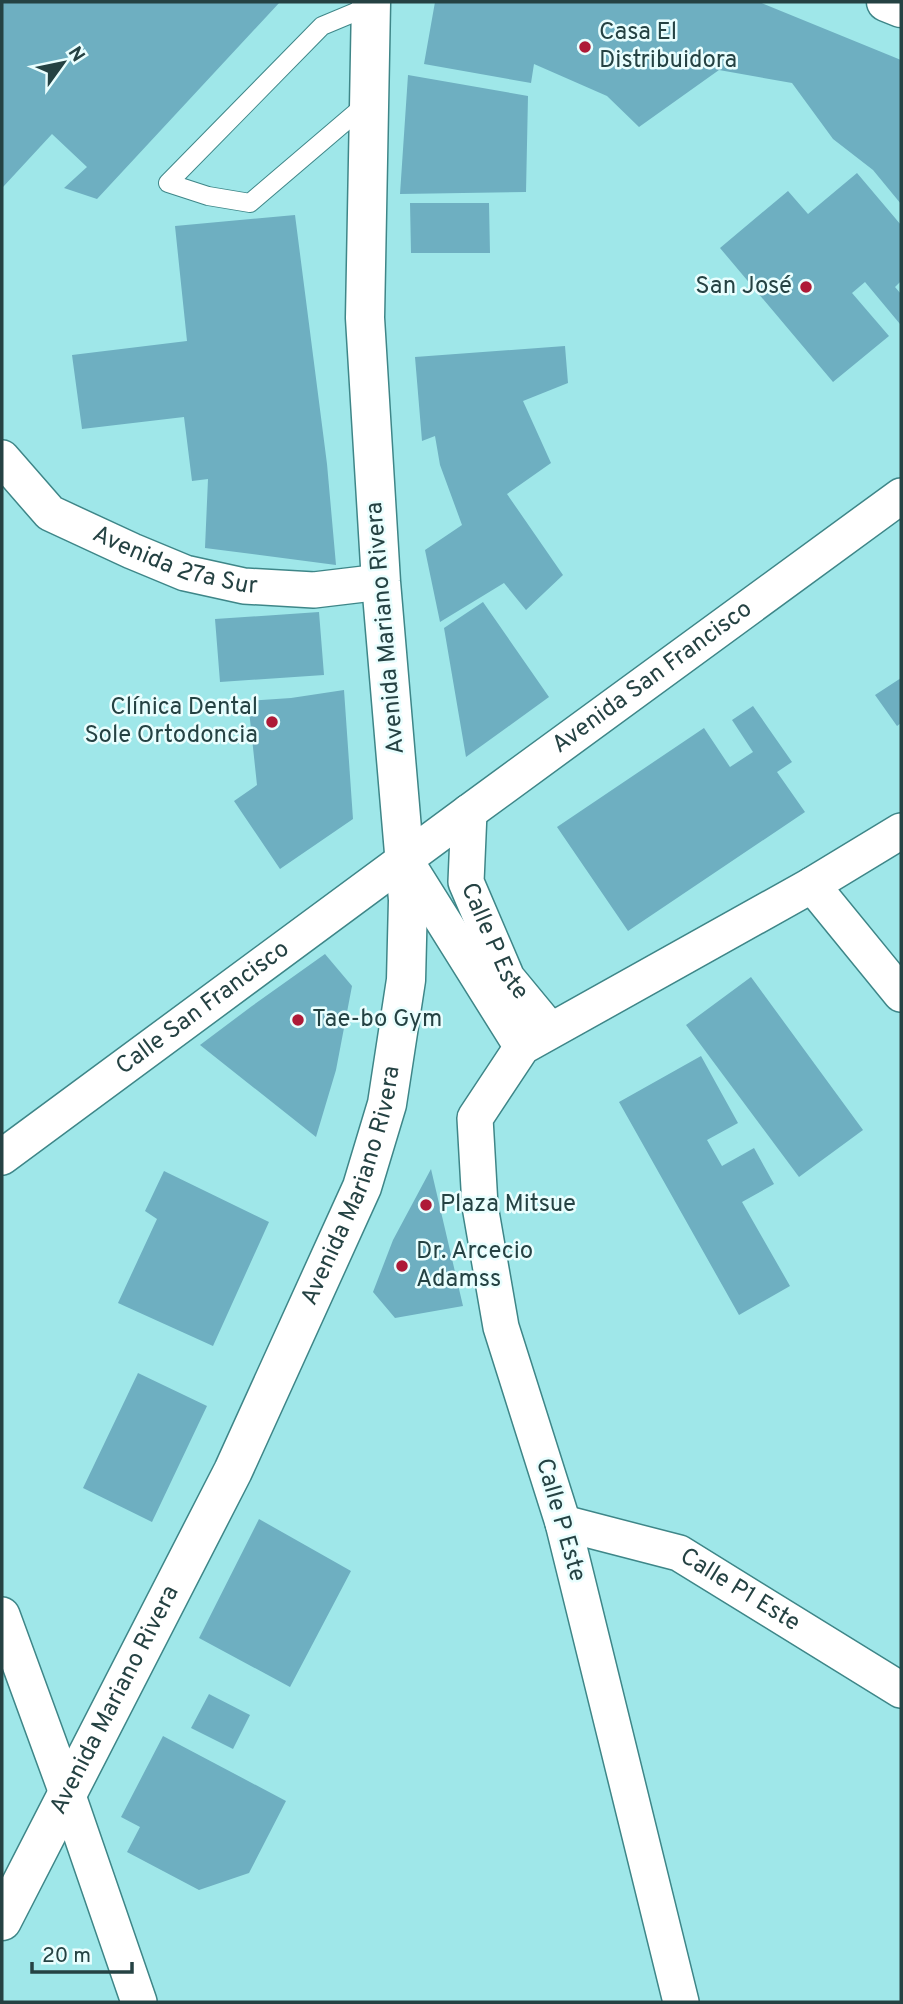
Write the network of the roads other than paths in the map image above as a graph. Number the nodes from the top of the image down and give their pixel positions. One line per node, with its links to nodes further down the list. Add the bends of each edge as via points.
1 (886, 2): 3 (main road)
2 (369, 3): 4 (main road, Avenida Mariano Rivera); 4 (lane, via 322,26 168,183 250,203)
3 (901, 8)
4 (368, 102): 7 (main road, Avenida Mariano Rivera, via 365,318)
5 (2, 458): 7 (street, Avenida 27a Sur, via 50,513 185,573 244,586 314,590)
6 (901, 496): 8 (street, Avenida San Francisco)
7 (381, 582): 10 (main road, Avenida Mariano Rivera)
8 (469, 811): 10 (street, Avenida San Francisco); 13 (street, Calle P Este, via 466,882)
9 (901, 831): 11 (street)
10 (405, 860): 13 (street, Calle P Este); 14 (street, Calle San Francisco); 18 (main road, Avenida Mariano Rivera, via 406,980 387,1104 362,1187 233,1471)
11 (812, 885): 12 (street); 13 (street)
12 (901, 994)
13 (536, 1039): 15 (street, Calle P Este, via 475,1118 481,1206 501,1327)
14 (2, 1157)
15 (563, 1522): 17 (street, Calle P1 Este, via 679,1553); 21 (street, Calle P Este)
16 (2, 1615): 18 (street)
17 (901, 1690)
18 (67, 1793): 19 (main road, Avenida Mariano Rivera); 20 (street)
19 (2, 1921)
20 (139, 2002)
21 (681, 2002)

